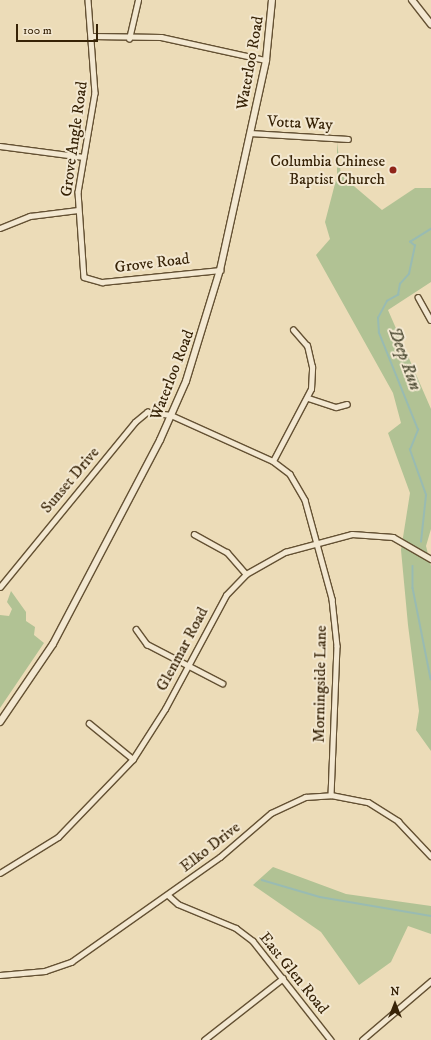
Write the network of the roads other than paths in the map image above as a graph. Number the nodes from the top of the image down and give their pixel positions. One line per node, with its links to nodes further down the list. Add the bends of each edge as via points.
1 (88, 0): 6 (street, Grove Angle Road)
2 (138, 0): 7 (street)
3 (272, 0): 8 (main road, Waterloo Road)
4 (412, 0): 5 (main road)
5 (431, 24)
6 (92, 36): 7 (street); 12 (street, Grove Angle Road, via 95,98)
7 (129, 39): 8 (street, via 161,38)
8 (266, 60): 9 (main road, Waterloo Road)
9 (250, 133): 10 (street, Votta Way); 15 (main road, Waterloo Road)
10 (348, 139)
11 (0, 146): 12 (street)
12 (83, 156): 13 (street, Grove Angle Road)
13 (78, 210): 14 (street, via 30,216); 16 (street, Grove Angle Road, via 82,272)
14 (0, 228)
15 (220, 270): 16 (street, Grove Road); 22 (main road, Waterloo Road, via 204,330)
16 (87, 281)
17 (418, 297): 18 (street)
18 (431, 320)
19 (294, 330): 20 (street, via 304,338 310,356)
20 (308, 398): 21 (street, via 336,406); 23 (street)
21 (347, 404)
22 (171, 415): 23 (street, Morningside Lane); 28 (street, Sunset Drive, via 154,411 142,415); 32 (main road, Waterloo Road, via 53,644)
23 (273, 461): 25 (street, Morningside Lane, via 301,490)
24 (194, 534): 27 (street, via 227,552)
25 (318, 542): 26 (street, Glenmar Road, via 352,534 379,534 406,542); 27 (street, Glenmar Road, via 270,558); 35 (street, Morningside Lane, via 332,598 337,646)
26 (431, 559)
27 (246, 574): 30 (street, Glenmar Road, via 226,595)
28 (0, 587)
29 (136, 629): 30 (street, via 142,640)
30 (188, 665): 31 (street); 34 (street, Glenmar Road)
31 (222, 683)
32 (0, 722)
33 (89, 723): 34 (street)
34 (133, 759): 37 (street, Glenmar Road, via 58,837)
35 (331, 795): 36 (street, Elko Drive, via 357,798 378,807 410,831); 38 (street, Elko Drive, via 305,797 283,806)
36 (431, 856)
37 (0, 873)
38 (168, 895): 39 (street, Elko Drive, via 60,968); 40 (street, East Glen Road, via 178,904 245,934)
39 (0, 975)
40 (283, 978): 42 (street); 43 (street, East Glen Road)
41 (431, 981): 44 (street)
42 (204, 1040)
43 (331, 1040)
44 (362, 1040)

